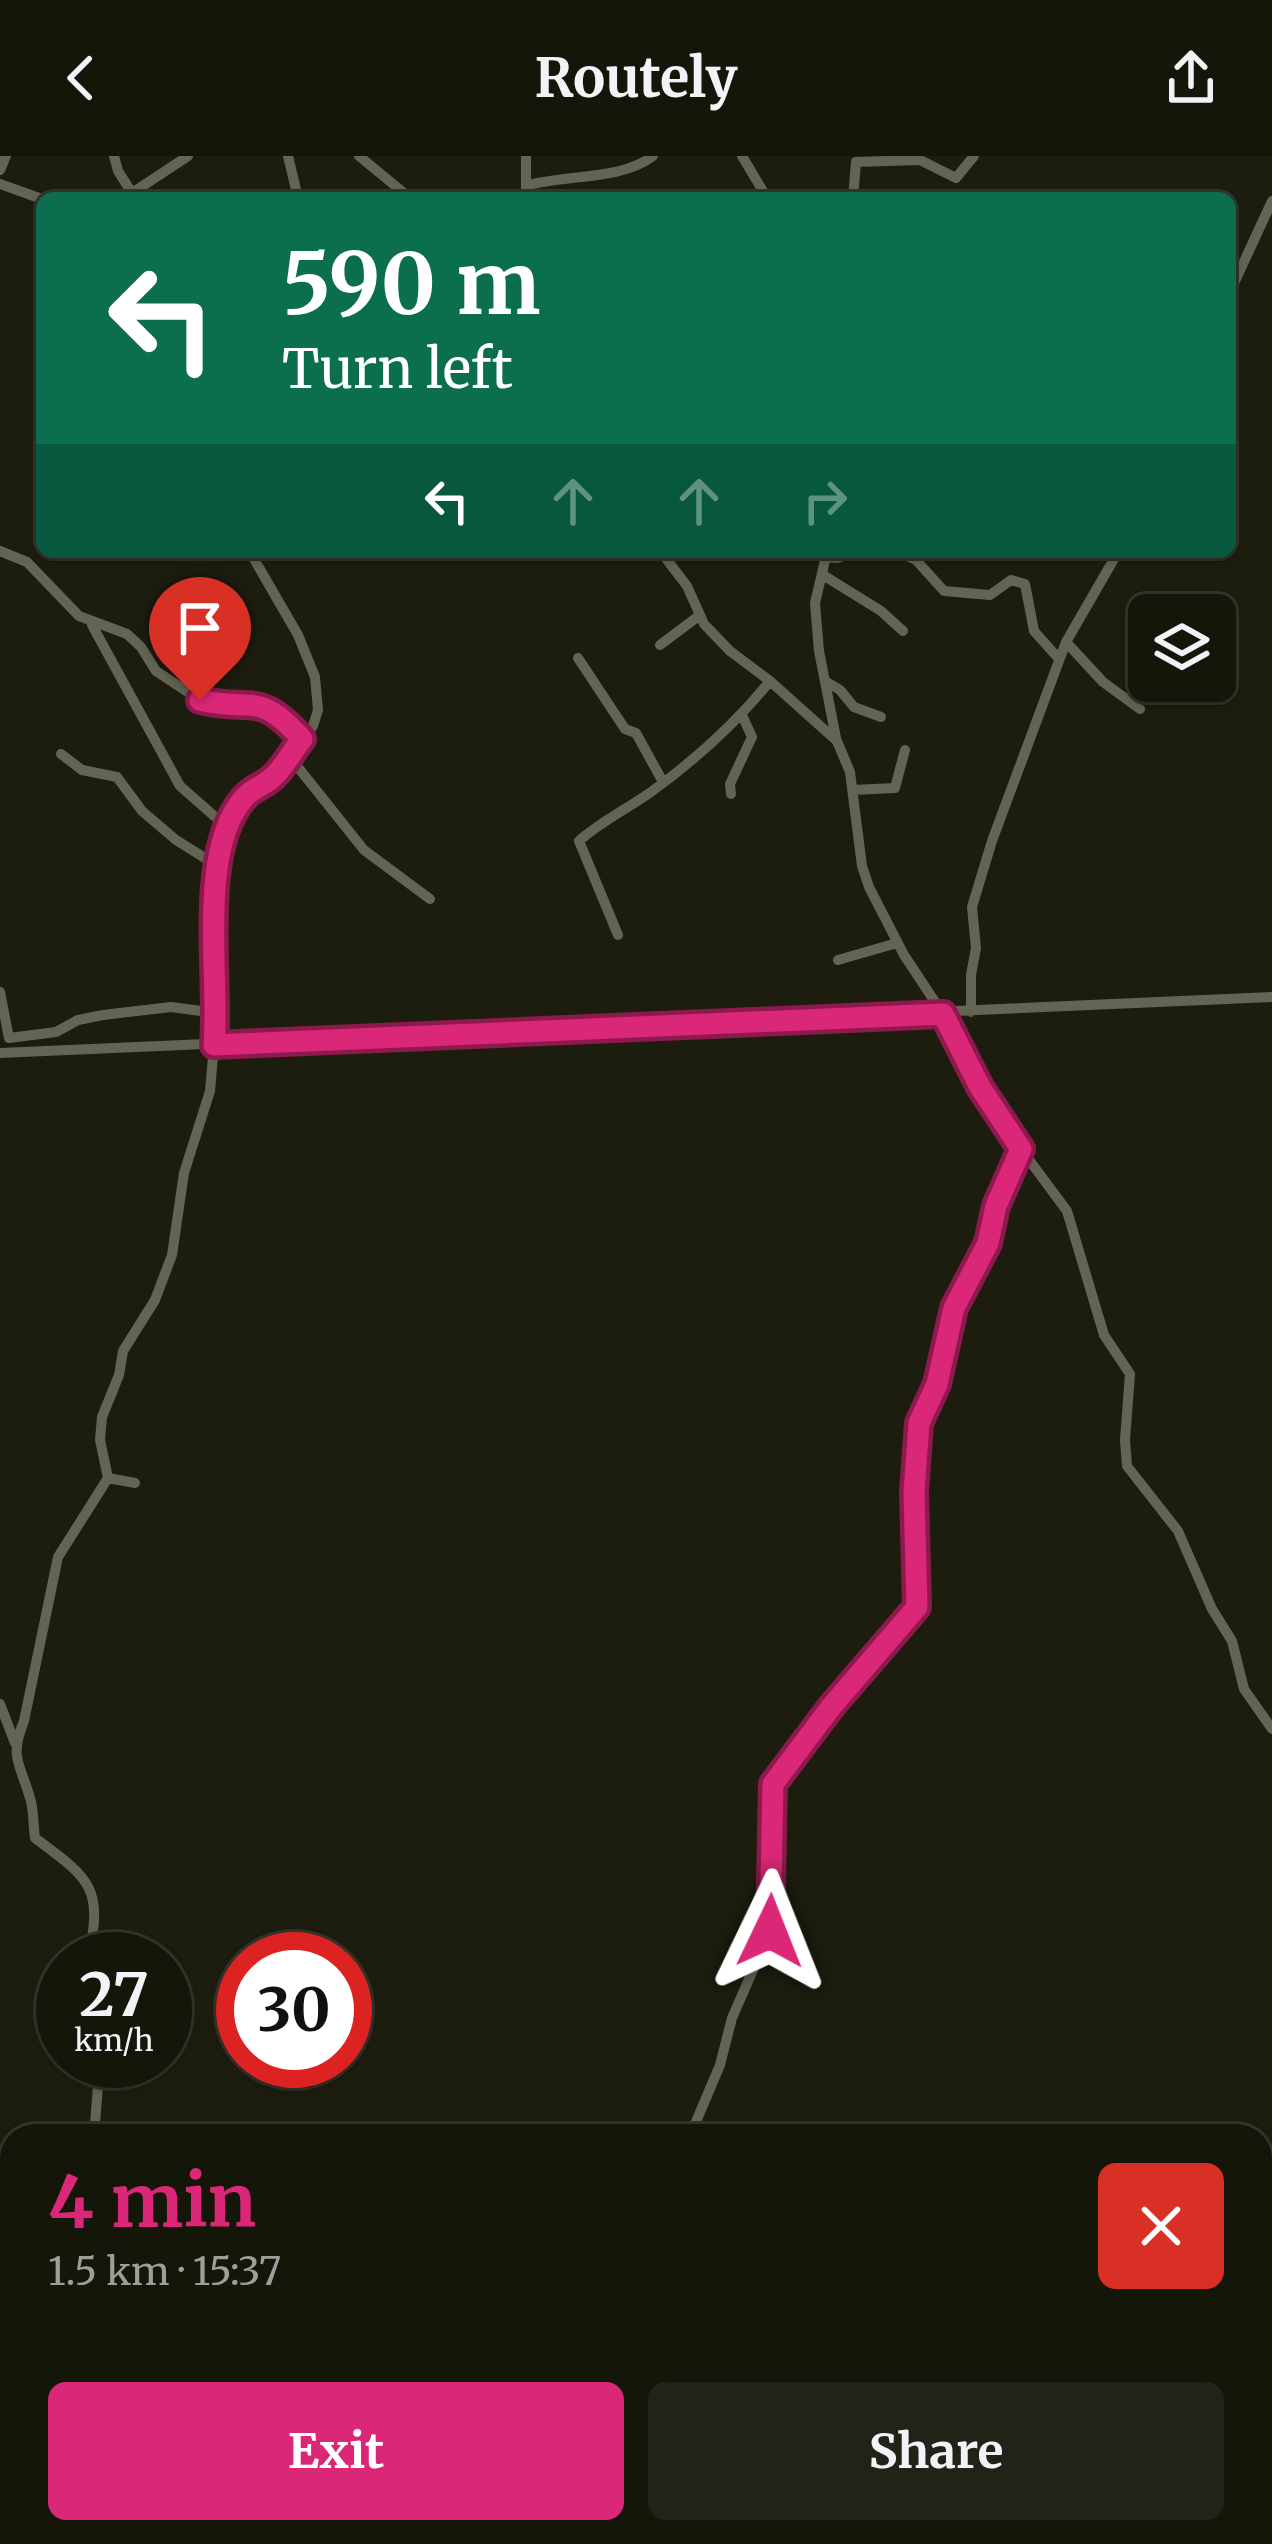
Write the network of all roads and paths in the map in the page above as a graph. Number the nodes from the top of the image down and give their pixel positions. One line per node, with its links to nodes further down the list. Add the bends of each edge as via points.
1 (6, 156): 11 (street)
2 (114, 156): 13 (street)
3 (188, 156): 14 (street)
4 (288, 156): 15 (street)
5 (359, 156): 16 (street)
6 (526, 156): 17 (street)
7 (653, 156): 17 (street, via 607,172 549,178)
8 (742, 156): 18 (street)
9 (974, 156): 10 (street, via 956,178 920,160)
10 (855, 159): 19 (street)
11 (0, 170)
12 (0, 184): 20 (street)
13 (131, 192)
14 (135, 192)
15 (297, 192)
16 (403, 192)
17 (526, 192)
18 (763, 192)
19 (853, 192)
20 (36, 197)
21 (1272, 200): 22 (street)
22 (1236, 279)
23 (0, 551): 31 (street, via 27,562)
24 (254, 558): 42 (street, via 315,677 318,710)
25 (666, 558): 30 (street)
26 (826, 558): 29 (street)
27 (911, 558): 36 (street, via 944,591 990,595 1011,580 1025,584 1034,631)
28 (1115, 558): 33 (street)
29 (823, 575): 32 (street); 38 (street, via 815,603)
30 (700, 615): 34 (street); 37 (street)
31 (90, 622): 42 (street, via 127,634 156,671 200,700 266,707); 50 (street, via 180,786)
32 (903, 631)
33 (1066, 642): 36 (street); 39 (street)
34 (660, 646)
35 (578, 658): 47 (street)
36 (1059, 659): 58 (street, via 972,907)
37 (770, 681): 40 (street); 43 (street)
38 (825, 681): 41 (street, via 854,707); 43 (street)
39 (1140, 709)
40 (742, 715): 47 (street); 49 (street, via 752,737)
41 (881, 717)
42 (302, 739): 46 (street)
43 (837, 741): 48 (street)
44 (905, 749): 48 (street, via 895,788)
45 (61, 754): 51 (street, via 82,770 117,777 142,811)
46 (289, 755): 50 (street, via 244,797); 52 (street, via 364,850)
47 (663, 782): 53 (street, via 579,841)
48 (853, 790): 54 (street, via 864,875)
49 (731, 794)
50 (229, 829): 51 (street)
51 (216, 865): 59 (street)
52 (430, 899)
53 (618, 935)
54 (898, 943): 55 (street); 60 (street)
55 (838, 959)
56 (0, 992): 59 (street, via 9,1038 103,1015 171,1007)
57 (1272, 997): 58 (street)
58 (970, 1012): 60 (street)
59 (217, 1013): 61 (street)
60 (943, 1014): 61 (street); 63 (street)
61 (214, 1045): 62 (street); 64 (street, via 211,1091 184,1173 172,1256 123,1351 102,1418)
62 (0, 1053)
63 (1021, 1149): 67 (street, via 1067,1210 1104,1336 1130,1374 1127,1466 1178,1532 1232,1642 1244,1689); 72 (street, via 988,1243 954,1308 919,1423 917,1607 773,1784 770,1931)
64 (108, 1478): 65 (street); 68 (street, via 58,1558)
65 (135, 1483)
66 (0, 1704): 68 (street)
67 (1272, 1730)
68 (15, 1743): 69 (street, via 34,1838 82,1873 98,1916)
69 (94, 1932)
70 (98, 2088): 71 (street)
71 (95, 2124)
72 (695, 2124)

